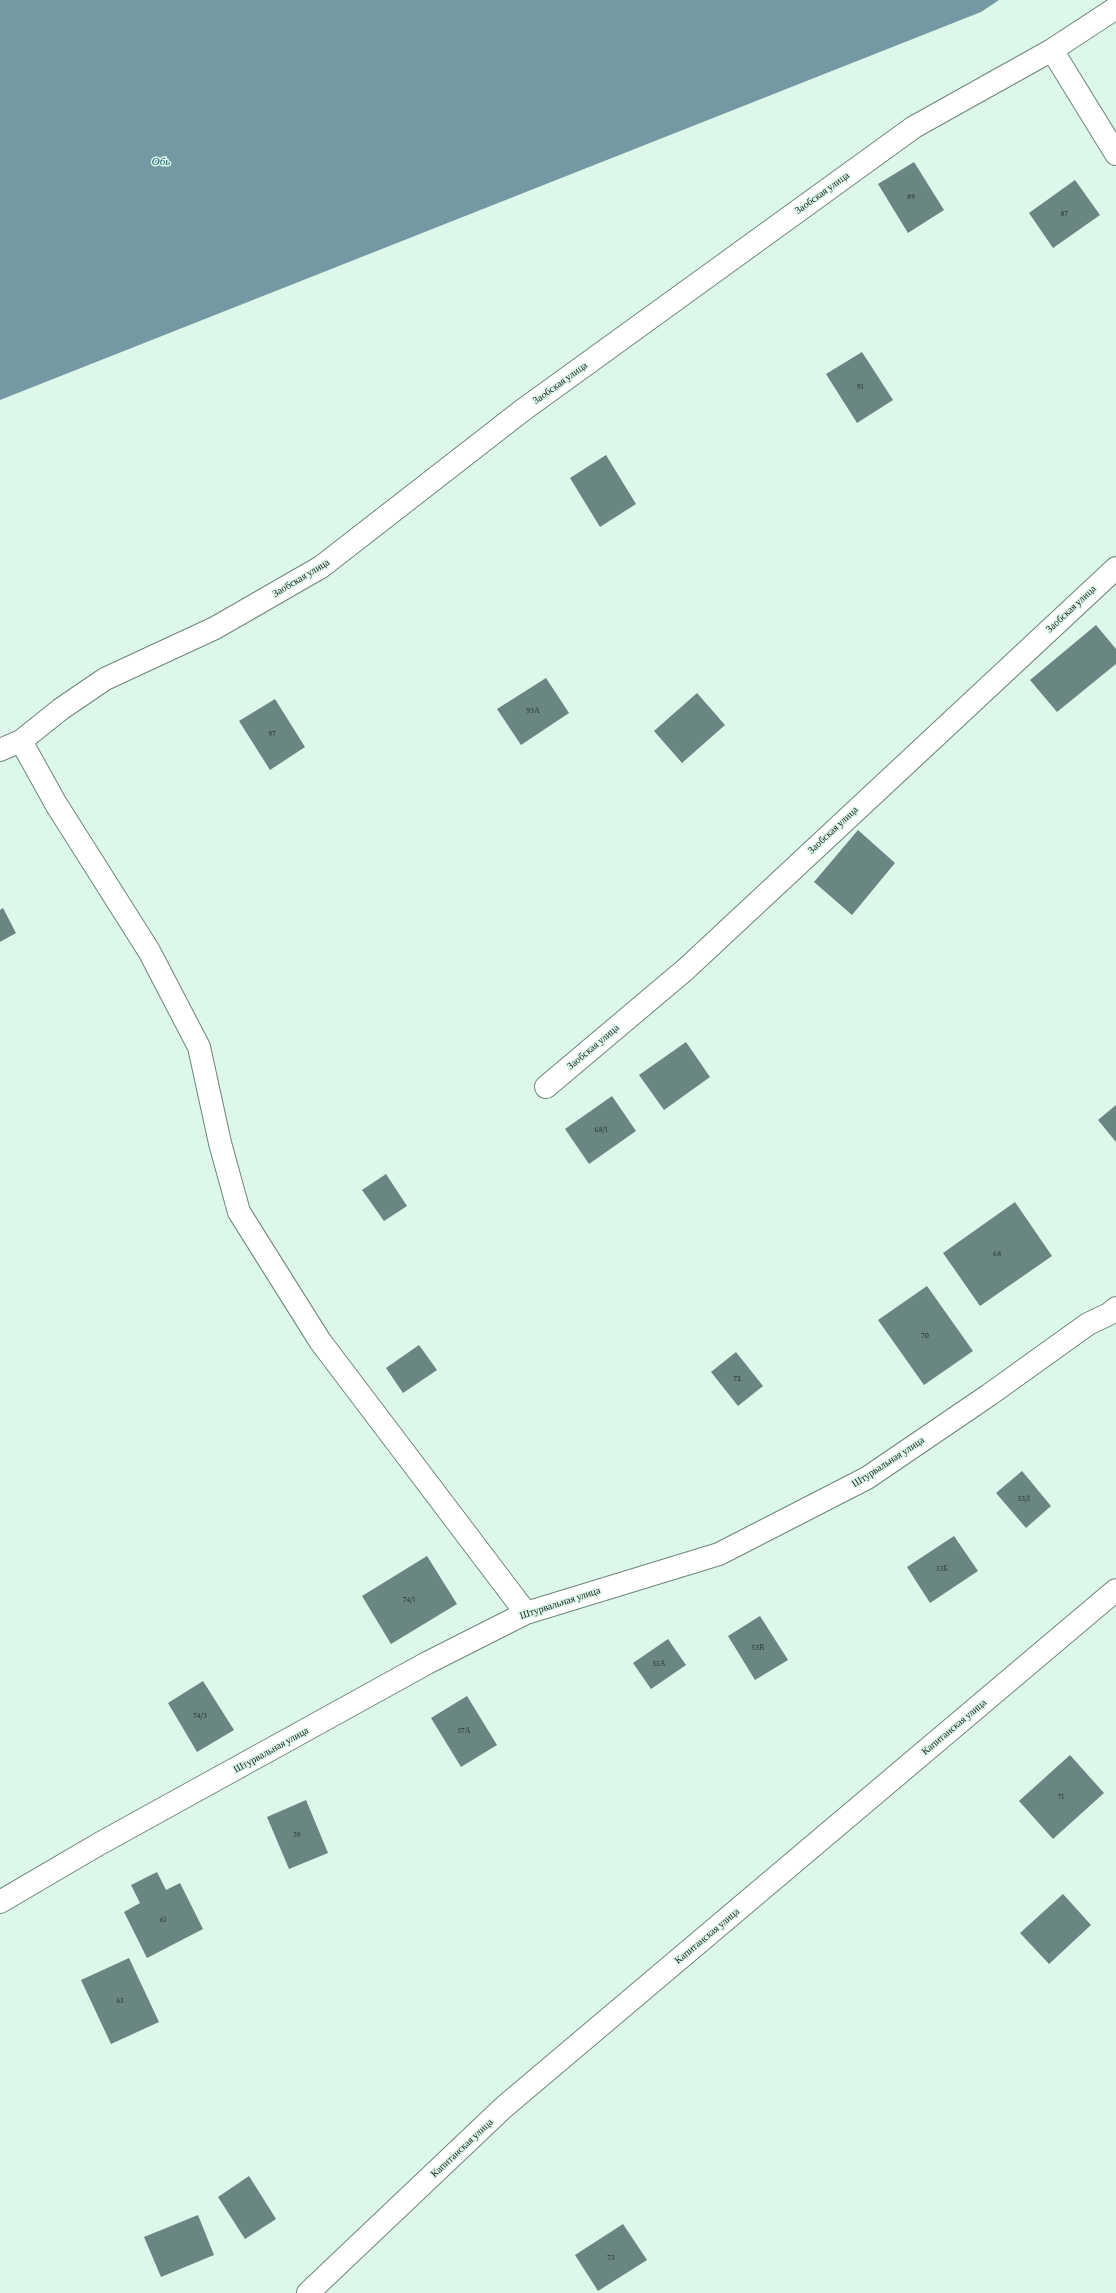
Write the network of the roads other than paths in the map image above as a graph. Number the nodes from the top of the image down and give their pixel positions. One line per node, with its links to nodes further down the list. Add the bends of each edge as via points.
1 (1116, 8): 2 (street, Заобская улица)
2 (1052, 50): 3 (street); 5 (street, Заобская улица, via 914,127 523,410 321,567 214,628 105,679)
3 (1116, 154)
4 (1116, 568): 7 (street, Заобская улица, via 686,969)
5 (21, 741): 6 (street, Заобская улица); 10 (street, via 56,804 149,951 198,1046 239,1212 320,1341)
6 (0, 750)
7 (546, 1087)
8 (1116, 1308): 10 (street, Штурвальная улица, via 1088,1324 867,1478 719,1554)
9 (1116, 1590): 12 (street, Капитанская улица, via 504,2107)
10 (526, 1612): 11 (street, Штурвальная улица, via 427,1663 99,1844)
11 (0, 1902)
12 (308, 2293)

